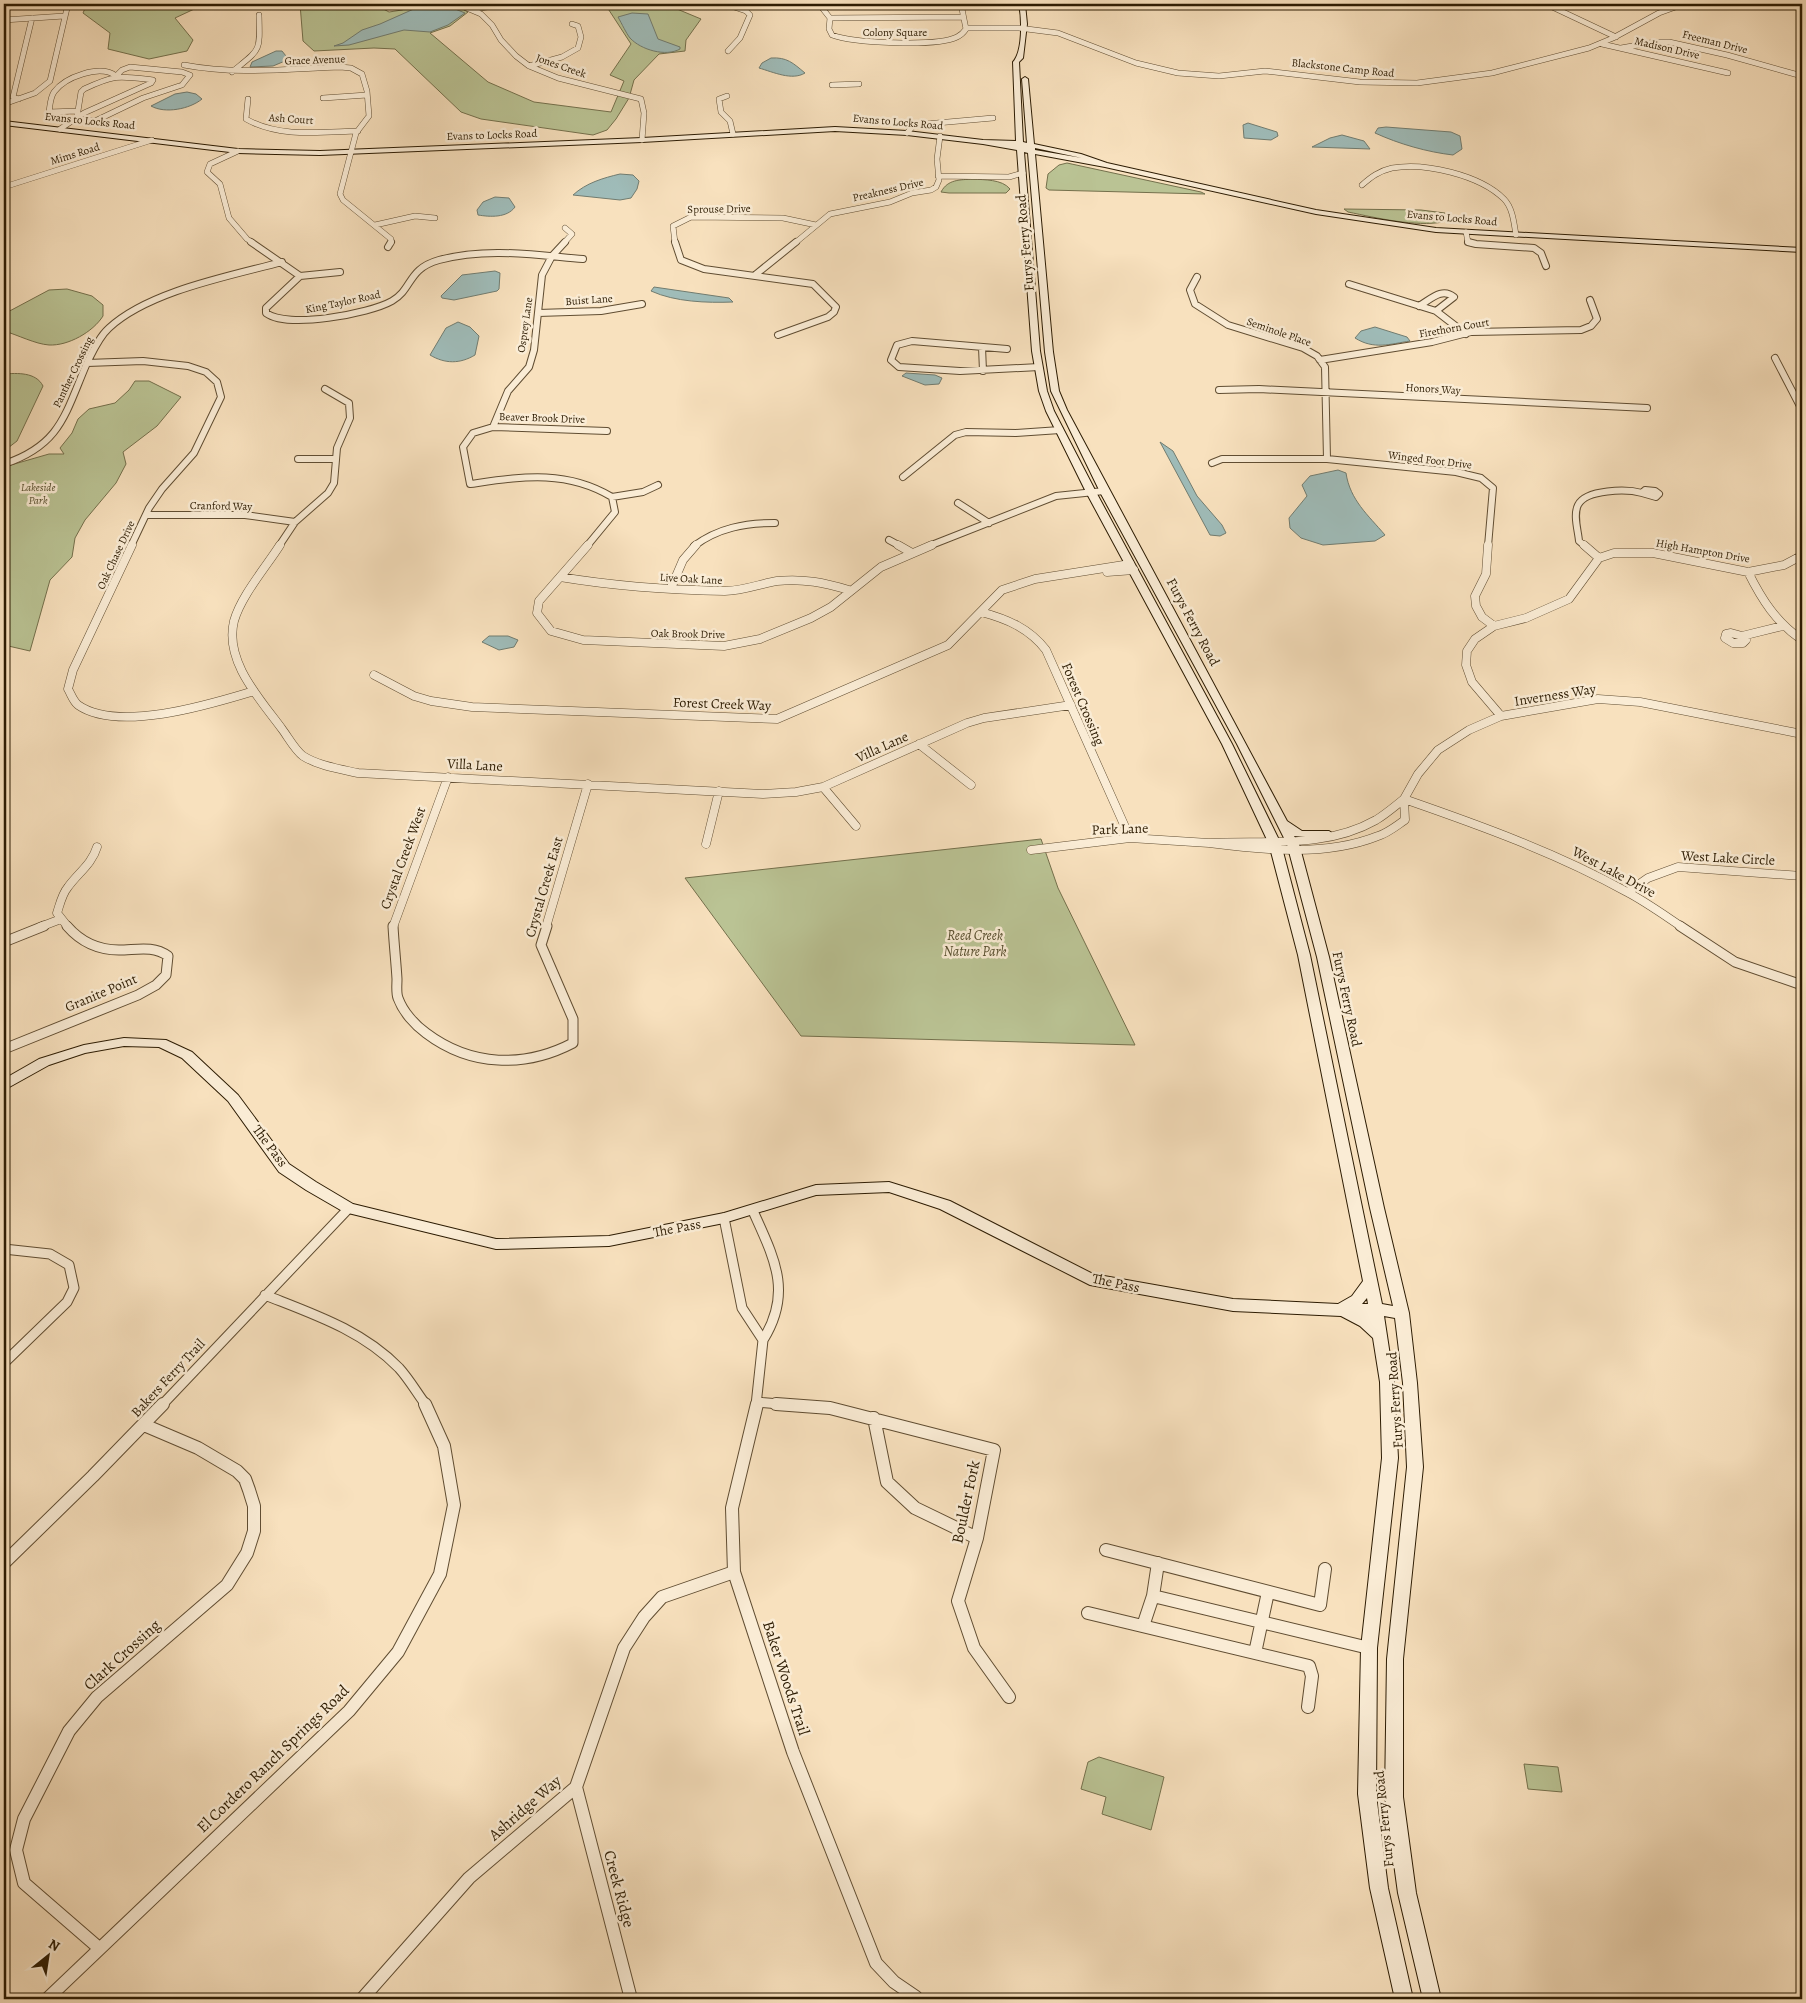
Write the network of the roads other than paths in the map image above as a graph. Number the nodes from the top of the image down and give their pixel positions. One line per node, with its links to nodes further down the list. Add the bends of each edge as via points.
1 (68, 4): 12 (street)
2 (457, 4): 10 (street, Jones Creek)
3 (508, 4): 10 (street)
4 (725, 4): 23 (street, via 750,15 740,38)
5 (819, 4): 15 (street, Colony Square)
6 (962, 4): 13 (street)
7 (1022, 4): 19 (main road, Furys Ferry Road, via 1026,15)
8 (1546, 4): 20 (street)
9 (1684, 4): 20 (street, Blackstone Camp Road, via 1649,17)
10 (473, 9): 26 (street, Jones Creek, via 492,24 501,40)
11 (259, 15): 27 (street, via 260,45)
12 (64, 16): 14 (street); 36 (street, via 50,81 46,87)
13 (963, 17): 15 (street); 18 (street)
14 (32, 18): 16 (street); 36 (street, via 13,96)
15 (830, 18): 18 (street, Colony Square, via 830,34 859,41 938,41 957,37)
16 (4, 20)
17 (572, 24): 26 (street, via 578,26 581,37 578,48 562,57)
18 (966, 29): 19 (street, Blackstone Camp Road)
19 (1024, 30): 21 (street, Blackstone Camp Road, via 1070,37 1141,66 1178,73 1219,76 1262,71 1392,84 1439,82); 24 (main road, Furys Ferry Road)
20 (1616, 37): 21 (street, Blackstone Camp Road)
21 (1602, 44): 22 (street, Madison Drive)
22 (1621, 48): 28 (street, Madison Drive); 30 (street, Freeman Drive, via 1669,42)
23 (728, 51)
24 (1020, 58): 44 (main road, Furys Ferry Road, via 1016,62); 54 (main road, Furys Ferry Road, via 1024,63)
25 (184, 65): 27 (street, Grace Avenue)
26 (529, 66): 50 (street, Jones Creek, via 558,78 640,99 644,113)
27 (232, 72): 33 (street, Grace Avenue, via 352,68 362,74)
28 (1728, 73)
29 (116, 76): 39 (street, via 84,89); 39 (street, via 106,70 95,70 53,94 49,112); 40 (street, via 153,80); 40 (street, via 130,67 190,75 182,86 143,98 96,121)
30 (1802, 76)
31 (859, 84): 32 (street)
32 (832, 85)
33 (368, 96): 35 (street); 45 (street, Grace Avenue, via 369,116)
34 (727, 96): 47 (street, via 719,99 721,112 730,121)
35 (323, 98)
36 (19, 99): 38 (street)
37 (248, 99): 45 (street, Ash Court, via 246,119 253,125 286,131)
38 (4, 104)
39 (78, 111): 40 (street)
40 (76, 118): 43 (street)
41 (992, 118): 46 (street, via 914,125)
42 (4, 123): 43 (main road, Evans to Locks Road)
43 (60, 129): 49 (main road, Evans to Locks Road)
44 (1019, 129): 51 (main road, via 1012,137); 54 (main road, Furys Ferry Road)
45 (358, 131): 55 (street, Grace Avenue)
46 (906, 133): 47 (main road, Evans to Locks Road, via 835,129); 48 (main road, Evans to Locks Road)
47 (733, 134): 50 (main road, Evans to Locks Road)
48 (940, 136): 52 (main road, Evans to Locks Road); 58 (street, Preakness Drive)
49 (152, 140): 53 (main road, Evans to Locks Road); 62 (street, Mims Road)
50 (642, 140): 55 (main road, Evans to Locks Road)
51 (998, 141): 52 (main road, Evans to Locks Road); 54 (main road, Evans to Locks Road)
52 (983, 142): 54 (main road, Evans to Locks Road)
53 (238, 151): 55 (main road, Evans to Locks Road); 75 (street, via 210,164 207,172 220,184 229,218 247,239)
54 (1028, 151): 56 (main road, Evans to Locks Road); 56 (main road, via 1047,158); 57 (main road, Evans to Locks Road, via 1094,159); 60 (main road, Furys Ferry Road); 113 (main road, Furys Ferry Road, via 1056,391)
55 (352, 152): 64 (street, Grace Avenue, via 340,194 343,200)
56 (1067, 158): 57 (main road, Evans to Locks Road)
57 (1105, 164): 67 (main road, Evans to Locks Road, via 1316,212)
58 (938, 176): 59 (street); 65 (street, Preakness Drive, via 936,187 931,190 890,202 835,212)
59 (1009, 177): 60 (street); 60 (street)
60 (1023, 178): 95 (main road, Furys Ferry Road)
61 (1362, 185): 68 (street, via 1386,170 1442,170 1487,188 1505,200)
62 (4, 186)
63 (435, 218): 64 (street, via 415,216)
64 (375, 225): 70 (street, via 392,239)
65 (816, 225): 78 (street, Preakness Drive); 78 (street, Sprouse Drive, via 783,218 707,217 691,218 673,226 674,243 681,260 704,269)
66 (565, 228): 73 (street, Osprey Lane, via 572,234)
67 (1466, 232): 68 (main road, Evans to Locks Road); 71 (street, via 1468,242 1476,244)
68 (1516, 235): 69 (main road, Evans to Locks Road)
69 (1534, 236): 71 (street); 72 (main road, Evans to Locks Road)
70 (388, 247)
71 (1534, 248): 76 (street, via 1541,253)
72 (1802, 250)
73 (552, 256): 74 (street, King Taylor Road); 79 (street, King Taylor Road, via 484,251 438,260 416,269 398,296 385,304 309,320 284,320 266,313 266,308); 87 (street, Osprey Lane, via 542,275)
74 (583, 259)
75 (282, 262): 79 (street); 94 (street, Panther Crossing, via 166,297 136,310 106,331)
76 (1546, 266)
77 (340, 272): 79 (street)
78 (755, 275): 81 (street, Sprouse Drive)
79 (300, 276)
80 (1196, 277): 93 (street, Seminole Place, via 1190,290 1195,304 1209,314 1228,325 1302,348)
81 (813, 284): 89 (street, via 836,307 834,312)
82 (1348, 284): 85 (street)
83 (1590, 300): 88 (street, Firethorn Court, via 1598,319 1592,326 1581,330 1502,330)
84 (642, 304): 87 (street, Buist Lane, via 601,311)
85 (1419, 306): 86 (street); 86 (street, via 1442,292 1454,297)
86 (1436, 311): 88 (street)
87 (538, 313): 102 (street, Osprey Lane, via 529,368 508,391)
88 (1466, 334): 93 (street, Firethorn Court)
89 (778, 335)
90 (982, 347): 91 (street); 96 (street); 96 (street, via 912,341 898,345 891,360 899,367)
91 (1007, 349)
92 (1775, 358): 101 (street)
93 (1320, 360): 99 (street, Seminole Place, via 1325,367)
94 (88, 363): 109 (street, Panther Crossing, via 54,434 41,447); 117 (street, Oak Chase Drive, via 191,365 215,379 222,388 221,397 194,453 162,489)
95 (1039, 367): 96 (street); 103 (main road, Furys Ferry Road, via 1043,391)
96 (983, 371)
97 (325, 389): 106 (street, Villa Lane, via 349,403 351,410)
98 (1219, 390): 99 (street, Honors Way)
99 (1326, 392): 100 (street, Honors Way); 107 (street, Seminole Place)
100 (1647, 408)
101 (1802, 410)
102 (493, 426): 104 (street, Beaver Brook Drive); 111 (street, Beaver Brook Drive, via 473,433 463,447)
103 (1060, 430): 110 (street, via 954,435); 113 (main road, Furys Ferry Road)
104 (607, 431)
105 (298, 458): 106 (street)
106 (335, 459): 118 (street, Villa Lane, via 334,483 328,493)
107 (1327, 459): 108 (street, Winged Foot Drive, via 1222,459); 131 (street, Winged Foot Drive, via 1456,472 1486,480 1493,488 1486,574 1475,596 1482,617)
108 (1212, 463)
109 (4, 464)
110 (903, 477)
111 (470, 484): 115 (street, via 534,476 559,477 595,487)
112 (658, 485): 115 (street, via 643,492)
113 (1098, 491): 120 (street, Oak Brook Drive, via 1056,496); 125 (main road, Furys Ferry Road); 148 (main road, Furys Ferry Road, via 1242,744)
114 (1642, 493): 124 (street, via 1606,492 1581,500 1577,507 1579,541)
115 (612, 498): 127 (street, Oak Brook Drive, via 615,512)
116 (958, 503): 120 (street)
117 (146, 515): 118 (street, Cranford Way, via 245,515); 136 (street, Oak Chase Drive, via 73,670 68,689 72,698 79,705 107,715 156,714)
118 (295, 522): 136 (street, Villa Lane, via 251,588 234,622 233,648)
119 (775, 523): 128 (street, via 732,527 706,538 684,556)
120 (989, 523): 123 (street, Oak Brook Drive)
121 (889, 540): 123 (street)
122 (1802, 551): 126 (street, High Hampton Drive, via 1799,557 1784,565)
123 (912, 553): 129 (street, Oak Brook Drive, via 881,568)
124 (1599, 558): 126 (street, High Hampton Drive, via 1614,553 1653,553); 131 (street, via 1569,599 1526,618)
125 (1132, 567): 130 (street, Forest Creek Way, via 1035,579 1002,590); 154 (main road, Furys Ferry Road, via 1227,744)
126 (1748, 572): 132 (street, via 1770,614)
127 (560, 577): 128 (street, Live Oak Lane); 129 (street, Oak Brook Drive, via 539,602 537,613 552,631 583,640 724,646 760,640 831,607)
128 (671, 588): 129 (street, Live Oak Lane, via 727,591 779,581 807,580)
129 (849, 590)
130 (981, 612): 135 (street, Forest Creek Way, via 948,645 778,719 472,707 414,696); 137 (street, Forest Crossing, via 1020,625 1039,640)
131 (1494, 626): 138 (street, via 1475,638 1467,651 1466,665 1472,682)
132 (1783, 626): 133 (street); 134 (street)
133 (1742, 636)
134 (1802, 640)
135 (374, 676)
136 (254, 691): 141 (street, Villa Lane, via 302,755 324,765 358,773)
137 (1072, 706): 140 (street, Villa Lane, via 984,718); 152 (street, Forest Crossing)
138 (1501, 716): 139 (street, Inverness Way, via 1598,699 1640,702); 146 (street, Inverness Way, via 1469,730 1438,750 1418,774)
139 (1802, 734)
140 (919, 744): 143 (street); 144 (street, Villa Lane)
141 (448, 777): 142 (street, Villa Lane); 166 (street, Crystal Creek West, via 393,925 398,998 414,1024 438,1042 465,1055 503,1061)
142 (588, 784): 145 (street, Villa Lane); 166 (street, Crystal Creek East, via 541,945 572,1018 573,1043)
143 (971, 786)
144 (823, 787): 145 (street, Villa Lane, via 763,794); 149 (street)
145 (719, 791): 153 (street)
146 (1404, 799): 147 (street, Inverness Way); 150 (street, Inverness Way, via 1405,820); 159 (street, West Lake Drive, via 1534,847)
147 (1370, 822): 150 (street); 151 (street, Inverness Way)
148 (1282, 823): 151 (main road, via 1300,834); 155 (main road, Furys Ferry Road)
149 (856, 826)
150 (1385, 832): 155 (street, Inverness Way, via 1336,847)
151 (1329, 835): 155 (street, Inverness Way)
152 (1130, 838): 154 (street, Park Lane, via 1210,843 1242,840); 157 (street, Park Lane)
153 (706, 844)
154 (1275, 845): 155 (street, Inverness Way); 164 (main road, Furys Ferry Road, via 1304,955)
155 (1293, 846): 165 (main road, Furys Ferry Road, via 1323,957)
156 (96, 847): 160 (street, via 95,855 64,893 57,913)
157 (1031, 850)
158 (1802, 876): 159 (street, West Lake Circle, via 1678,868 1648,878)
159 (1628, 892): 162 (street, West Lake Drive, via 1735,962)
160 (61, 919): 161 (street); 163 (street, Granite Point, via 66,929 80,939 104,949 154,949 163,952 168,956 166,974 152,986 122,1001 29,1036)
161 (4, 942)
162 (1802, 984)
163 (4, 1049)
164 (1324, 1050): 165 (main road); 172 (main road, Furys Ferry Road)
165 (1343, 1050): 176 (main road, Furys Ferry Road)
166 (536, 1058)
167 (4, 1085): 168 (main road, The Pass, via 44,1062 84,1049 124,1042 161,1043 187,1055 233,1098 284,1168)
168 (349, 1208): 170 (main road, The Pass, via 496,1244 609,1241); 173 (street, Bakers Ferry Trail)
169 (753, 1211): 170 (main road, The Pass); 175 (main road, The Pass, via 816,1190 889,1188 944,1205 1090,1279 1233,1305); 178 (street, Baker Woods Trail, via 771,1251 780,1288 777,1313)
170 (724, 1218): 178 (street, via 742,1308)
171 (4, 1249): 179 (street, via 50,1254 69,1265 74,1288 67,1302)
172 (1371, 1282): 174 (main road, Furys Ferry Road); 175 (main road, via 1357,1300)
173 (265, 1295): 182 (street, Bakers Ferry Trail); 199 (street, El Cordero Ranch Springs Road, via 338,1324 376,1348 400,1369 428,1407 444,1446 454,1505 440,1574 398,1652 349,1710)
174 (1376, 1309): 175 (main road, The Pass); 176 (main road, The Pass); 177 (main road, Furys Ferry Road)
175 (1340, 1310): 177 (main road, via 1359,1317)
176 (1402, 1313): 205 (main road, Furys Ferry Road, via 1414,1467 1395,1659 1394,1797 1407,1893)
177 (1380, 1336): 194 (main road, Furys Ferry Road, via 1387,1382 1390,1458)
178 (763, 1340): 180 (street, Baker Woods Trail)
179 (4, 1363)
180 (757, 1402): 181 (street, Boulder Fork, via 830,1408); 188 (street, Baker Woods Trail, via 732,1508)
181 (874, 1418): 183 (street, via 887,1482 915,1508); 183 (street, Boulder Fork, via 994,1450)
182 (144, 1425): 185 (street, Bakers Ferry Trail); 199 (street, Clark Crossing, via 218,1459 245,1480 255,1506 253,1542 227,1585 97,1696 69,1731 24,1819 16,1850 24,1883)
183 (977, 1538): 196 (street, Boulder Fork, via 958,1600 974,1648)
184 (1106, 1550): 186 (street)
185 (4, 1563)
186 (1158, 1563): 189 (street); 190 (street)
187 (1325, 1569): 189 (street, via 1320,1605)
188 (734, 1572): 198 (street, Ashridge Way, via 662,1597 644,1617 624,1648); 200 (street, Baker Woods Trail, via 793,1752 876,1963 894,1982)
189 (1268, 1592): 192 (street)
190 (1153, 1596): 192 (street); 193 (street)
191 (1088, 1613): 193 (street)
192 (1262, 1622): 194 (street); 195 (street)
193 (1143, 1626): 195 (street)
194 (1369, 1648): 204 (main road, Furys Ferry Road, via 1366,1794 1379,1888)
195 (1255, 1653): 197 (street, via 1309,1666 1312,1676)
196 (1009, 1697)
197 (1308, 1707)
198 (576, 1787): 202 (street, Ashridge Way, via 470,1878); 203 (street, Creek Ridge)
199 (99, 1948): 201 (street, El Cordero Ranch Springs Road)
200 (916, 1997)
201 (47, 1999)
202 (362, 1999)
203 (631, 1999)
204 (1404, 1999)
205 (1432, 1999)

